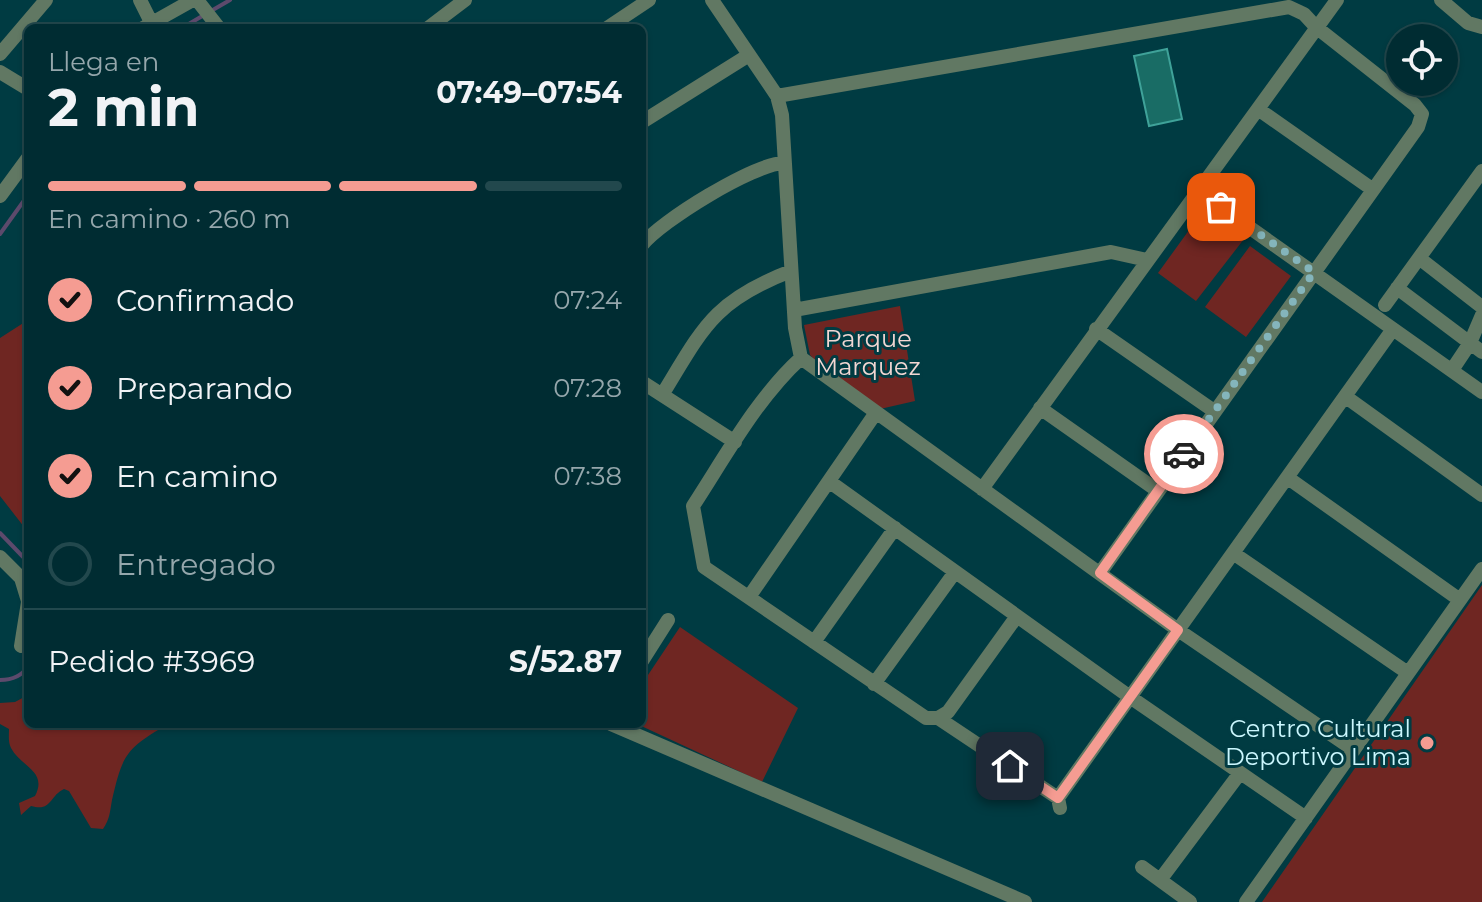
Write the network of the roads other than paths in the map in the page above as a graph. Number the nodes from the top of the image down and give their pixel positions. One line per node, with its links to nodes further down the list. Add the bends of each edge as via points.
1 (46, 0): 9 (street)
2 (140, 0): 10 (street)
3 (465, 0): 12 (street)
4 (649, 0): 13 (street)
5 (712, 0): 18 (street)
6 (1337, 0): 15 (street)
7 (1441, 0): 16 (street, via 1468,23)
8 (204, 11): 11 (street)
9 (26, 24)
10 (147, 24)
11 (151, 24)
12 (433, 24)
13 (613, 24)
14 (24, 26): 17 (street)
15 (1316, 27): 21 (street, via 1289,7 1272,8); 22 (street); 27 (street, via 1422,114)
16 (1482, 27)
17 (0, 54)
18 (749, 55): 21 (street); 23 (street)
19 (0, 72): 20 (street)
20 (24, 87)
21 (777, 96): 25 (street)
22 (1258, 109): 27 (street); 28 (street)
23 (646, 119)
24 (24, 163): 29 (street)
25 (784, 163): 30 (street, via 761,166); 33 (street)
26 (1482, 171): 31 (street)
27 (1372, 189): 34 (street)
28 (1198, 191): 32 (street); 34 (street)
29 (0, 196)
30 (646, 242)
31 (1419, 258): 35 (street); 37 (street)
32 (1147, 260): 38 (street, via 1111,252); 40 (street)
33 (791, 271): 38 (street); 47 (street, via 728,303 704,326)
34 (1314, 272): 41 (street); 50 (street)
35 (1397, 288): 36 (street); 42 (street)
36 (1385, 305)
37 (1482, 307)
38 (794, 310): 43 (street)
39 (1482, 315): 42 (street)
40 (1096, 329): 49 (street); 50 (street)
41 (1393, 329): 44 (street); 48 (street)
42 (1476, 347): 44 (street)
43 (801, 358): 51 (street); 52 (street)
44 (1452, 370): 46 (street)
45 (646, 385): 47 (street)
46 (1482, 392)
47 (662, 395): 52 (street)
48 (1346, 397): 53 (street); 57 (street)
49 (1040, 408): 55 (street); 56 (street)
50 (1214, 411): 56 (street)
51 (875, 414): 54 (street); 55 (street)
52 (735, 442): 65 (street, via 693,506 704,567)
53 (1288, 478): 59 (street); 66 (street)
54 (830, 482): 58 (street); 65 (street)
55 (982, 489): 63 (street)
56 (1158, 491): 63 (street)
57 (1482, 495)
58 (895, 528): 62 (street); 71 (street)
59 (1233, 553): 70 (street); 74 (street)
60 (1, 561): 64 (street, via 21,578)
61 (1482, 569): 66 (street)
62 (955, 572): 67 (street); 75 (street)
63 (1100, 573): 70 (street)
64 (24, 588)
65 (749, 597): 71 (street)
66 (1460, 600): 74 (street)
67 (1017, 616): 76 (street); 77 (street, via 948,712)
68 (668, 620): 73 (street)
69 (24, 627): 72 (street)
70 (1178, 630): 76 (street); 79 (street)
71 (814, 642): 75 (street)
72 (21, 646)
73 (646, 655)
74 (1408, 673): 79 (street)
75 (874, 684): 77 (street, via 926,718)
76 (1130, 697): 77 (street, via 1059,803); 80 (street)
77 (938, 718)
78 (620, 728): 84 (street)
79 (1354, 750): 81 (street)
80 (1240, 773): 81 (street); 83 (street)
81 (1306, 818): 86 (street)
82 (1142, 867): 83 (street)
83 (1160, 880): 85 (street)
84 (1025, 902)
85 (1190, 902)
86 (1246, 902)

